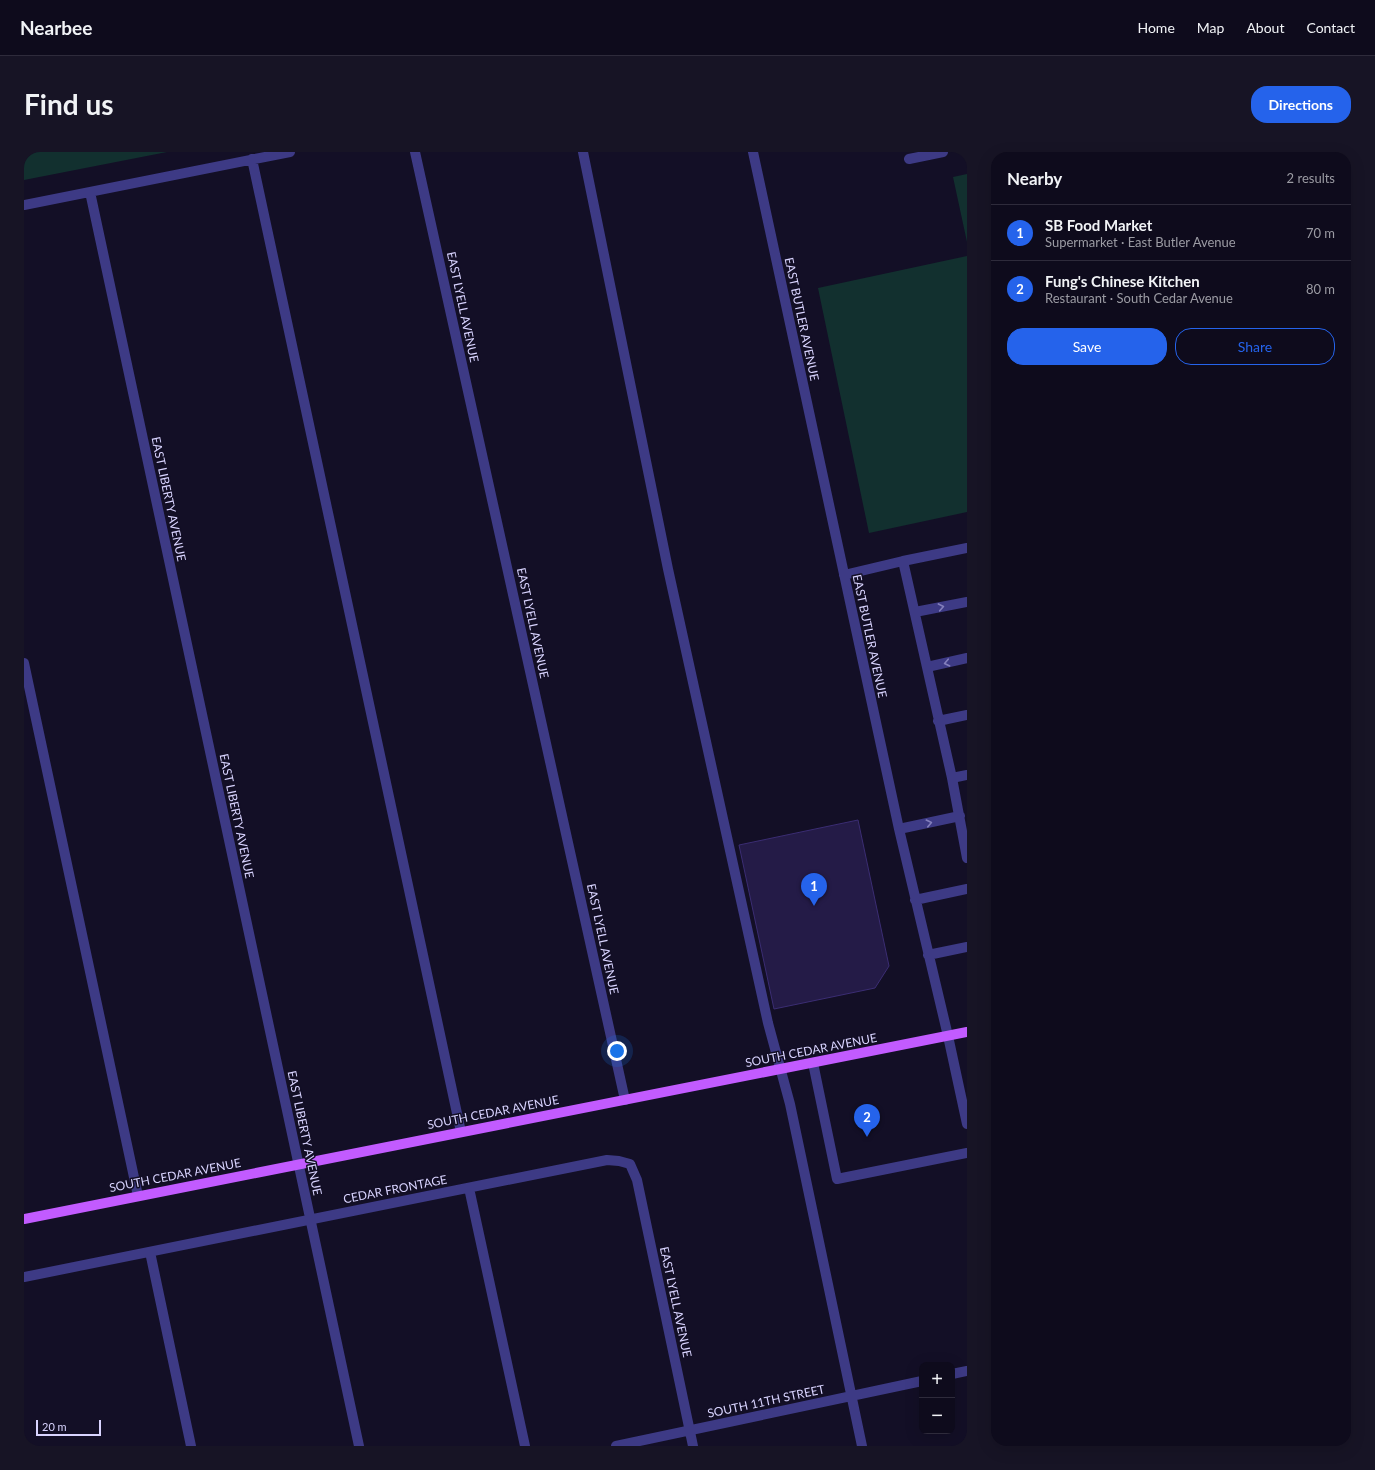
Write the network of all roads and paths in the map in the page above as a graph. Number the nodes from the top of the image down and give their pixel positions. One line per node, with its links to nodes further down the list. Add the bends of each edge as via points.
1 (290, 152): 6 (street)
2 (415, 152): 34 (street, EAST LYELL AVENUE)
3 (582, 152): 33 (street, via 671,585 768,1023)
4 (753, 152): 12 (street, EAST BUTLER AVENUE)
5 (942, 152): 7 (street)
6 (252, 159): 8 (street); 36 (street)
7 (909, 159)
8 (90, 192): 9 (street); 38 (street, EAST LIBERTY AVENUE)
9 (24, 205)
10 (967, 548): 11 (street)
11 (903, 561): 12 (street); 14 (street)
12 (844, 575): 23 (street, EAST BUTLER AVENUE)
13 (967, 602): 14 (street, one-way to 13)
14 (915, 612): 17 (street)
15 (967, 658): 17 (street, one-way to 17)
16 (24, 663): 41 (street)
17 (927, 667): 19 (street)
18 (967, 715): 19 (street)
19 (938, 721): 21 (street)
20 (967, 775): 21 (street)
21 (952, 778): 22 (street)
22 (960, 816): 23 (street, one-way to 22); 24 (street)
23 (899, 829): 27 (street, EAST BUTLER AVENUE)
24 (965, 834): 25 (street)
25 (967, 858)
26 (967, 889): 27 (street)
27 (915, 900): 29 (street, EAST BUTLER AVENUE)
28 (967, 947): 29 (street)
29 (928, 954): 31 (street, EAST BUTLER AVENUE)
30 (967, 1032): 31 (main road, SOUTH CEDAR AVENUE)
31 (948, 1036): 32 (main road, SOUTH CEDAR AVENUE); 35 (street, EAST BUTLER AVENUE)
32 (813, 1063): 33 (main road, SOUTH CEDAR AVENUE); 37 (street, via 837,1179)
33 (781, 1069): 34 (main road, SOUTH CEDAR AVENUE); 49 (street)
34 (625, 1100): 36 (main road, SOUTH CEDAR AVENUE)
35 (967, 1124)
36 (461, 1132): 38 (main road, SOUTH CEDAR AVENUE)
37 (967, 1153)
38 (299, 1164): 41 (main road, SOUTH CEDAR AVENUE); 43 (street, EAST LIBERTY AVENUE)
39 (630, 1164): 40 (street, CEDAR FRONTAGE, via 607,1160); 50 (street, EAST LYELL AVENUE, via 637,1180)
40 (469, 1188): 43 (street, CEDAR FRONTAGE); 53 (street)
41 (138, 1196): 42 (main road, SOUTH CEDAR AVENUE)
42 (24, 1219)
43 (311, 1219): 44 (street, CEDAR FRONTAGE); 52 (street, EAST LIBERTY AVENUE)
44 (150, 1252): 45 (street, CEDAR FRONTAGE); 51 (street)
45 (24, 1277)
46 (967, 1371): 47 (street)
47 (955, 1373)
48 (919, 1382): 49 (street, SOUTH 11TH STREET)
49 (852, 1396): 50 (street, SOUTH 11TH STREET); 56 (street)
50 (690, 1431): 54 (street, SOUTH 11TH STREET); 55 (street, EAST LYELL AVENUE)
51 (191, 1446)
52 (359, 1446)
53 (526, 1446)
54 (616, 1446)
55 (693, 1446)
56 (862, 1446)

